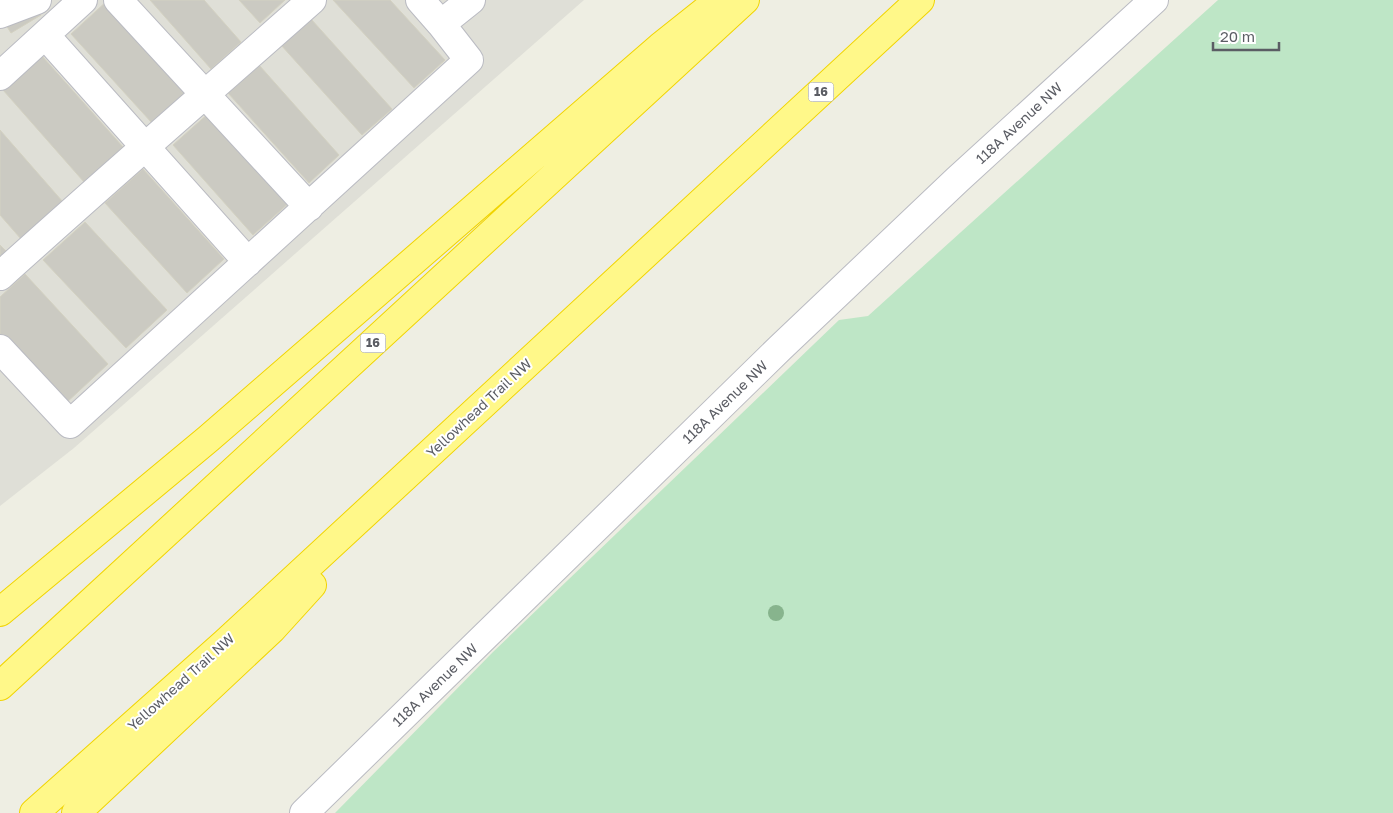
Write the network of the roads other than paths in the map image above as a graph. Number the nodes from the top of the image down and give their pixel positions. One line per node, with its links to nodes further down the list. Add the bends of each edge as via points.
1 (37, 0): 11 (street)
2 (84, 0): 13 (street)
3 (118, 0): 15 (street)
4 (312, 0): 15 (street)
5 (420, 0): 12 (street)
6 (471, 0): 12 (street)
7 (719, 0): 22 (highway)
8 (745, 0): 25 (highway, 16)
9 (920, 0): 21 (highway, Yellowhead Trail NW / 16)
10 (1154, 0): 28 (street, 118A Avenue NW, via 780,348)
11 (0, 14)
12 (441, 24): 17 (street, via 469,60)
13 (46, 36): 14 (street); 16 (street)
14 (0, 76)
15 (206, 95): 16 (street); 17 (street)
16 (144, 146): 18 (street); 19 (street)
17 (309, 207): 18 (street)
18 (248, 262): 20 (street, via 70,424)
19 (0, 276)
20 (0, 349)
21 (424, 459): 26 (highway, Yellowhead Trail NW / 16, via 226,643); 27 (highway, via 272,629)
22 (104, 525): 23 (highway); 24 (highway)
23 (0, 600)
24 (0, 612)
25 (0, 686)
26 (34, 813)
27 (76, 813)
28 (304, 813)

